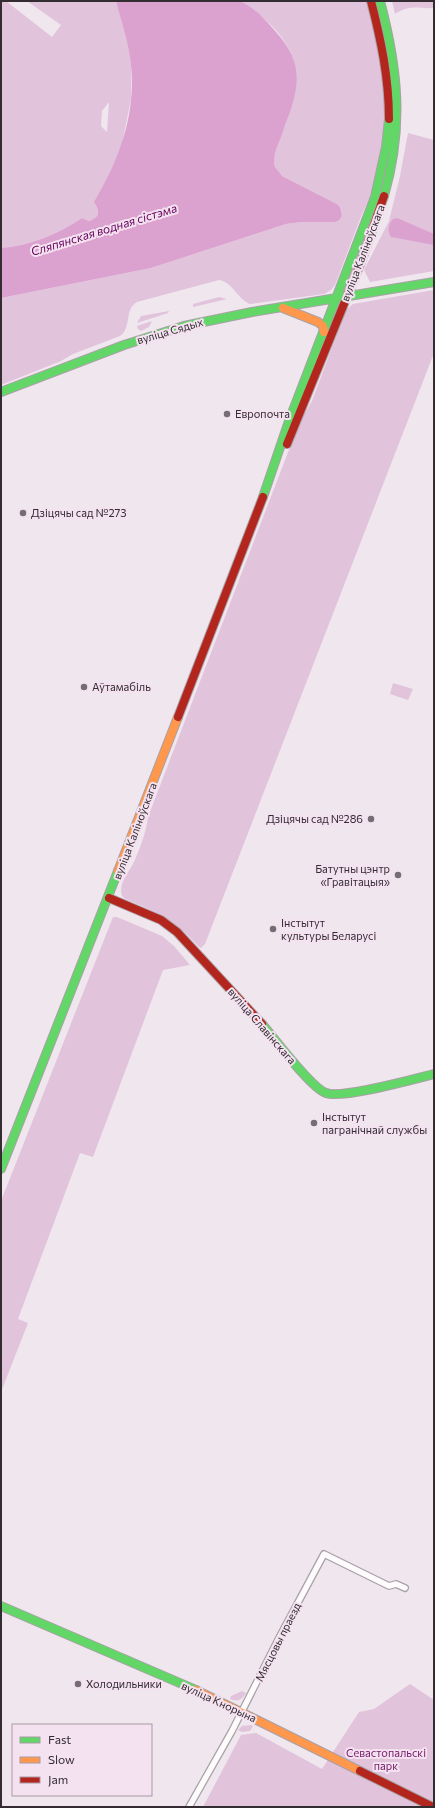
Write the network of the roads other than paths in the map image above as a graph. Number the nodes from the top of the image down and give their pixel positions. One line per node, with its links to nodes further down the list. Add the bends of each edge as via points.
1 (372, 1): 5 (main road, вуліца Каліноўскага, via 386,67 390,124 377,192)
2 (380, 1): 4 (main road, вуліца Каліноўскага, via 396,70 398,98 395,144 383,201)
3 (434, 282): 4 (main road, вуліца Сядых)
4 (346, 297): 5 (main road, вуліца Сядых); 9 (main road, вуліца Каліноўскага, via 312,386)
5 (336, 299): 6 (main road, вуліца Сядых); 7 (main road, вуліца Каліноўскага)
6 (280, 308): 7 (main road, via 318,322 324,328); 8 (main road, вуліца Сядых, via 214,319 146,337)
7 (324, 333): 9 (main road, вуліца Каліноўскага, via 289,421)
8 (1, 392)
9 (265, 492): 10 (main road, вуліца Каліноўскага)
10 (109, 898): 11 (main road, вуліца Славінскага, via 161,920 177,932 322,1092 348,1093); 12 (main road, вуліца Каліноўскага)
11 (434, 1074)
12 (1, 1169)
13 (405, 1588): 15 (street, Мясцовы праезд, via 396,1584 390,1586 324,1554)
14 (1, 1606): 15 (main road, вуліца Кнорына)
15 (242, 1712): 16 (street, Мясцовы праезд); 17 (main road, вуліца Кнорына)
16 (189, 1807)
17 (433, 1807)

